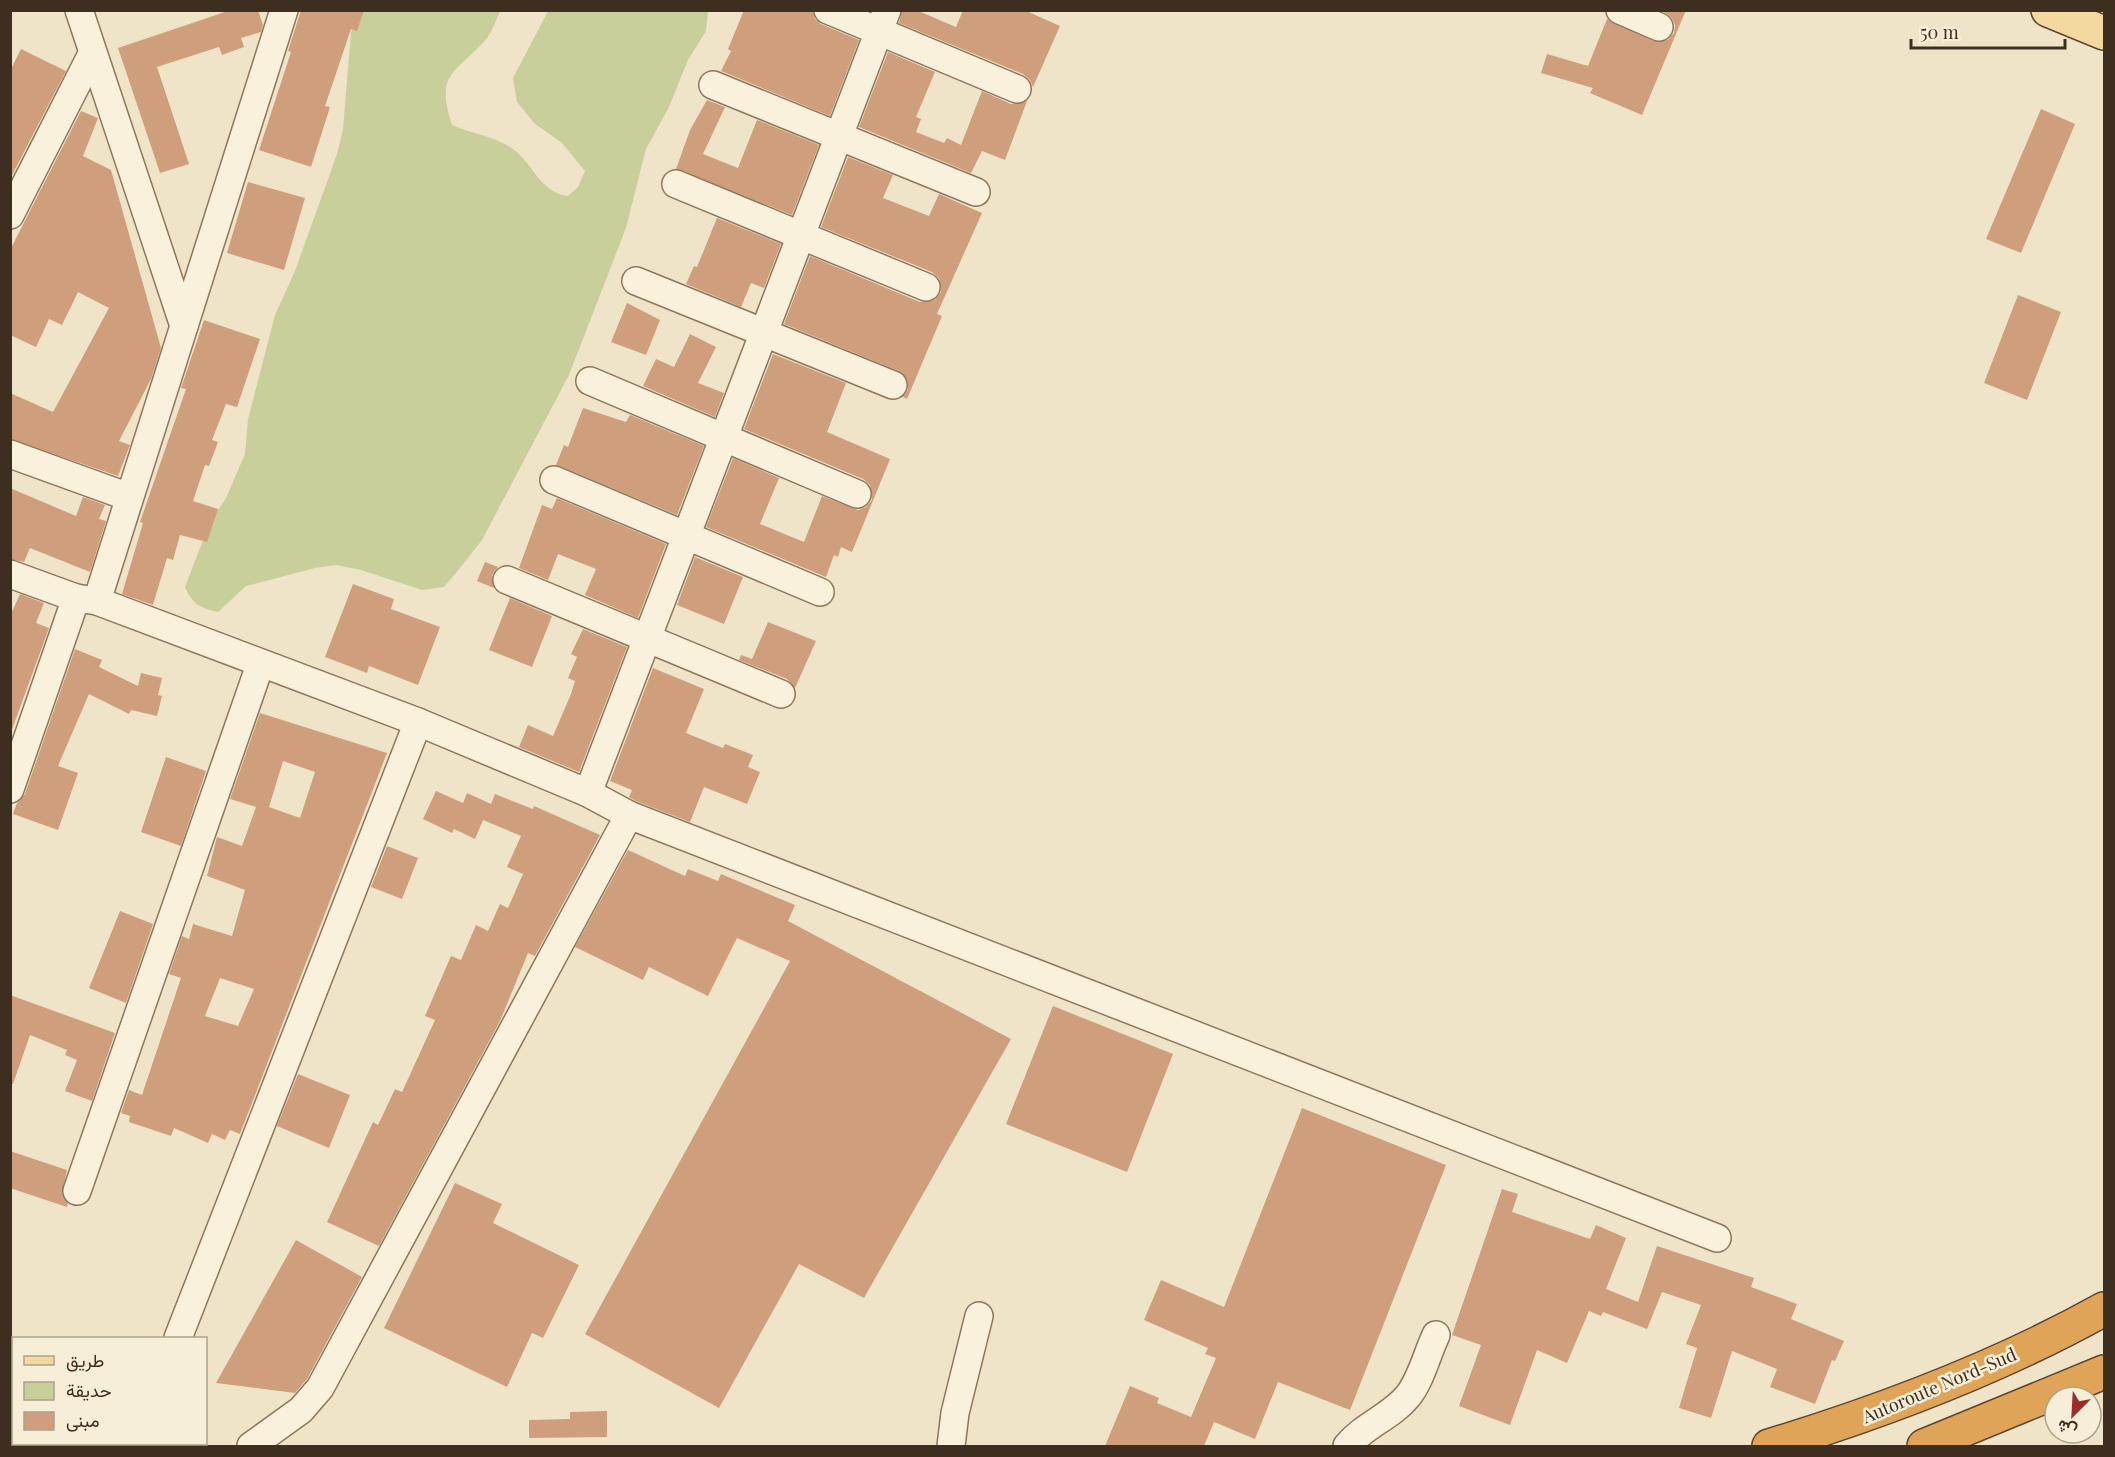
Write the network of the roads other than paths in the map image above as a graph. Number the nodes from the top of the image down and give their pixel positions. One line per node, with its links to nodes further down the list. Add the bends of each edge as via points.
1 (79, 10): 9 (street)
2 (284, 10): 19 (street)
3 (828, 10): 6 (street)
4 (1620, 10): 7 (street)
5 (2048, 10): 8 (main road)
6 (883, 22): 11 (street); 12 (street)
7 (1659, 27)
8 (2104, 33)
9 (92, 54): 15 (street); 19 (street)
10 (713, 85): 12 (street)
11 (1017, 89)
12 (839, 135): 14 (street); 16 (street)
13 (676, 184): 16 (street)
14 (976, 192)
15 (10, 215)
16 (800, 236): 18 (street); 20 (street)
17 (636, 281): 20 (street)
18 (926, 287)
19 (184, 326): 27 (street)
20 (763, 333): 22 (street); 23 (street)
21 (590, 381): 23 (street)
22 (893, 385)
23 (723, 437): 26 (street); 28 (street)
24 (10, 454): 27 (street)
25 (554, 480): 28 (street)
26 (857, 494)
27 (129, 497): 32 (street)
28 (686, 534): 31 (street); 33 (street)
29 (10, 574): 32 (street)
30 (507, 580): 33 (street)
31 (820, 592)
32 (86, 600): 34 (street); 37 (street)
33 (646, 638): 35 (street); 38 (street)
34 (260, 665): 36 (street); 40 (street)
35 (781, 694)
36 (418, 722): 38 (street); 45 (street)
37 (10, 789)
38 (588, 793): 39 (street)
39 (629, 814): 41 (street); 47 (street, via 320,1388 301,1410)
40 (78, 1191)
41 (1717, 1238)
42 (2104, 1309): 50 (highway, Autoroute Nord-Sud, via 1981,1370 1852,1421)
43 (978, 1317): 48 (street)
44 (1436, 1335): 49 (street, via 1409,1395)
45 (178, 1337)
46 (2104, 1372): 51 (highway)
47 (251, 1446)
48 (951, 1446)
49 (1347, 1446)
50 (1769, 1446)
51 (1924, 1446)

